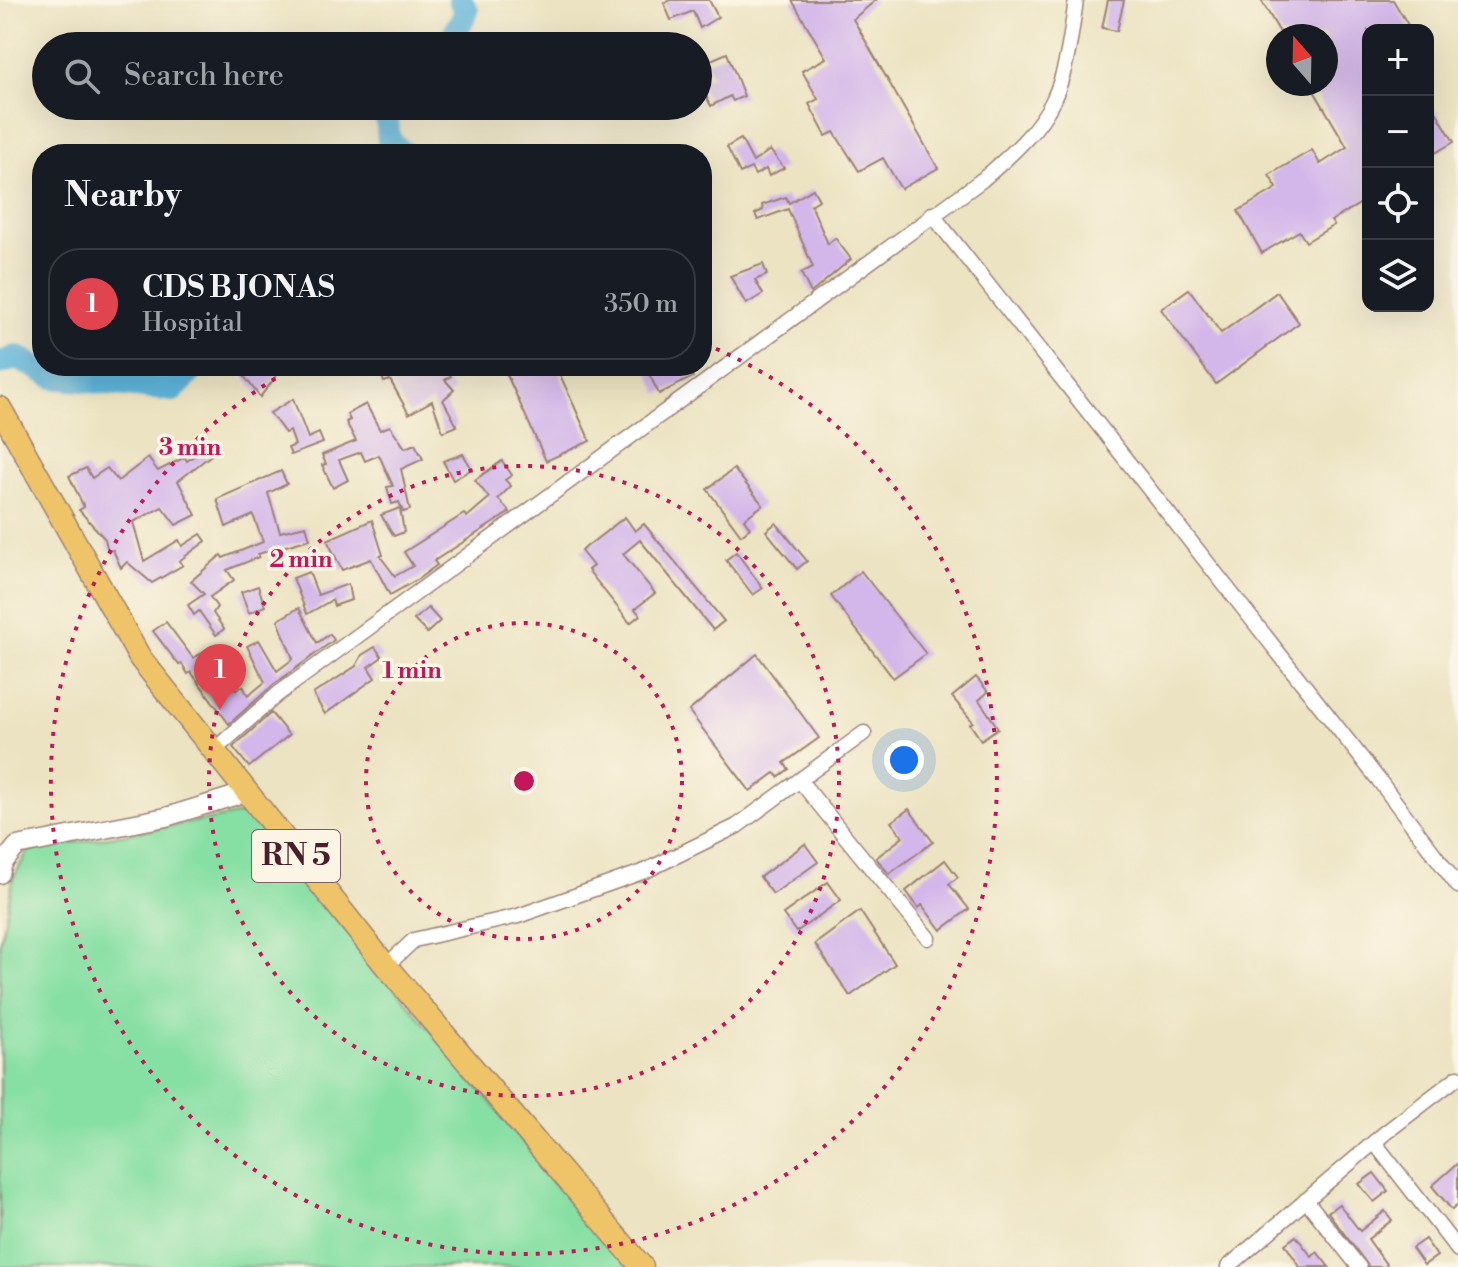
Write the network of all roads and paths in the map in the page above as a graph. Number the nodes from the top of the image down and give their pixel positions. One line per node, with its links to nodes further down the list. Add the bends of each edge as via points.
1 (1076, 0): 2 (street, via 1061,87 1049,111 1028,141)
2 (932, 214): 3 (street); 11 (street)
3 (712, 375)
4 (711, 376): 7 (street, via 278,694)
5 (0, 408): 7 (main road, RN 5, via 140,658)
6 (864, 733): 8 (street)
7 (212, 752): 9 (main road, RN 5)
8 (801, 782): 12 (street); 13 (street, via 737,826 645,871 518,916 414,940)
9 (244, 793): 10 (street, via 166,817 17,846); 13 (main road, RN 5)
10 (0, 874)
11 (1458, 886)
12 (928, 938)
13 (386, 966): 18 (main road, RN 5)
14 (1458, 1077): 15 (street)
15 (1374, 1142): 16 (street); 17 (street)
16 (1306, 1200): 19 (street); 20 (street)
17 (1458, 1250)
18 (642, 1267)
19 (1228, 1267)
20 (1359, 1267)

